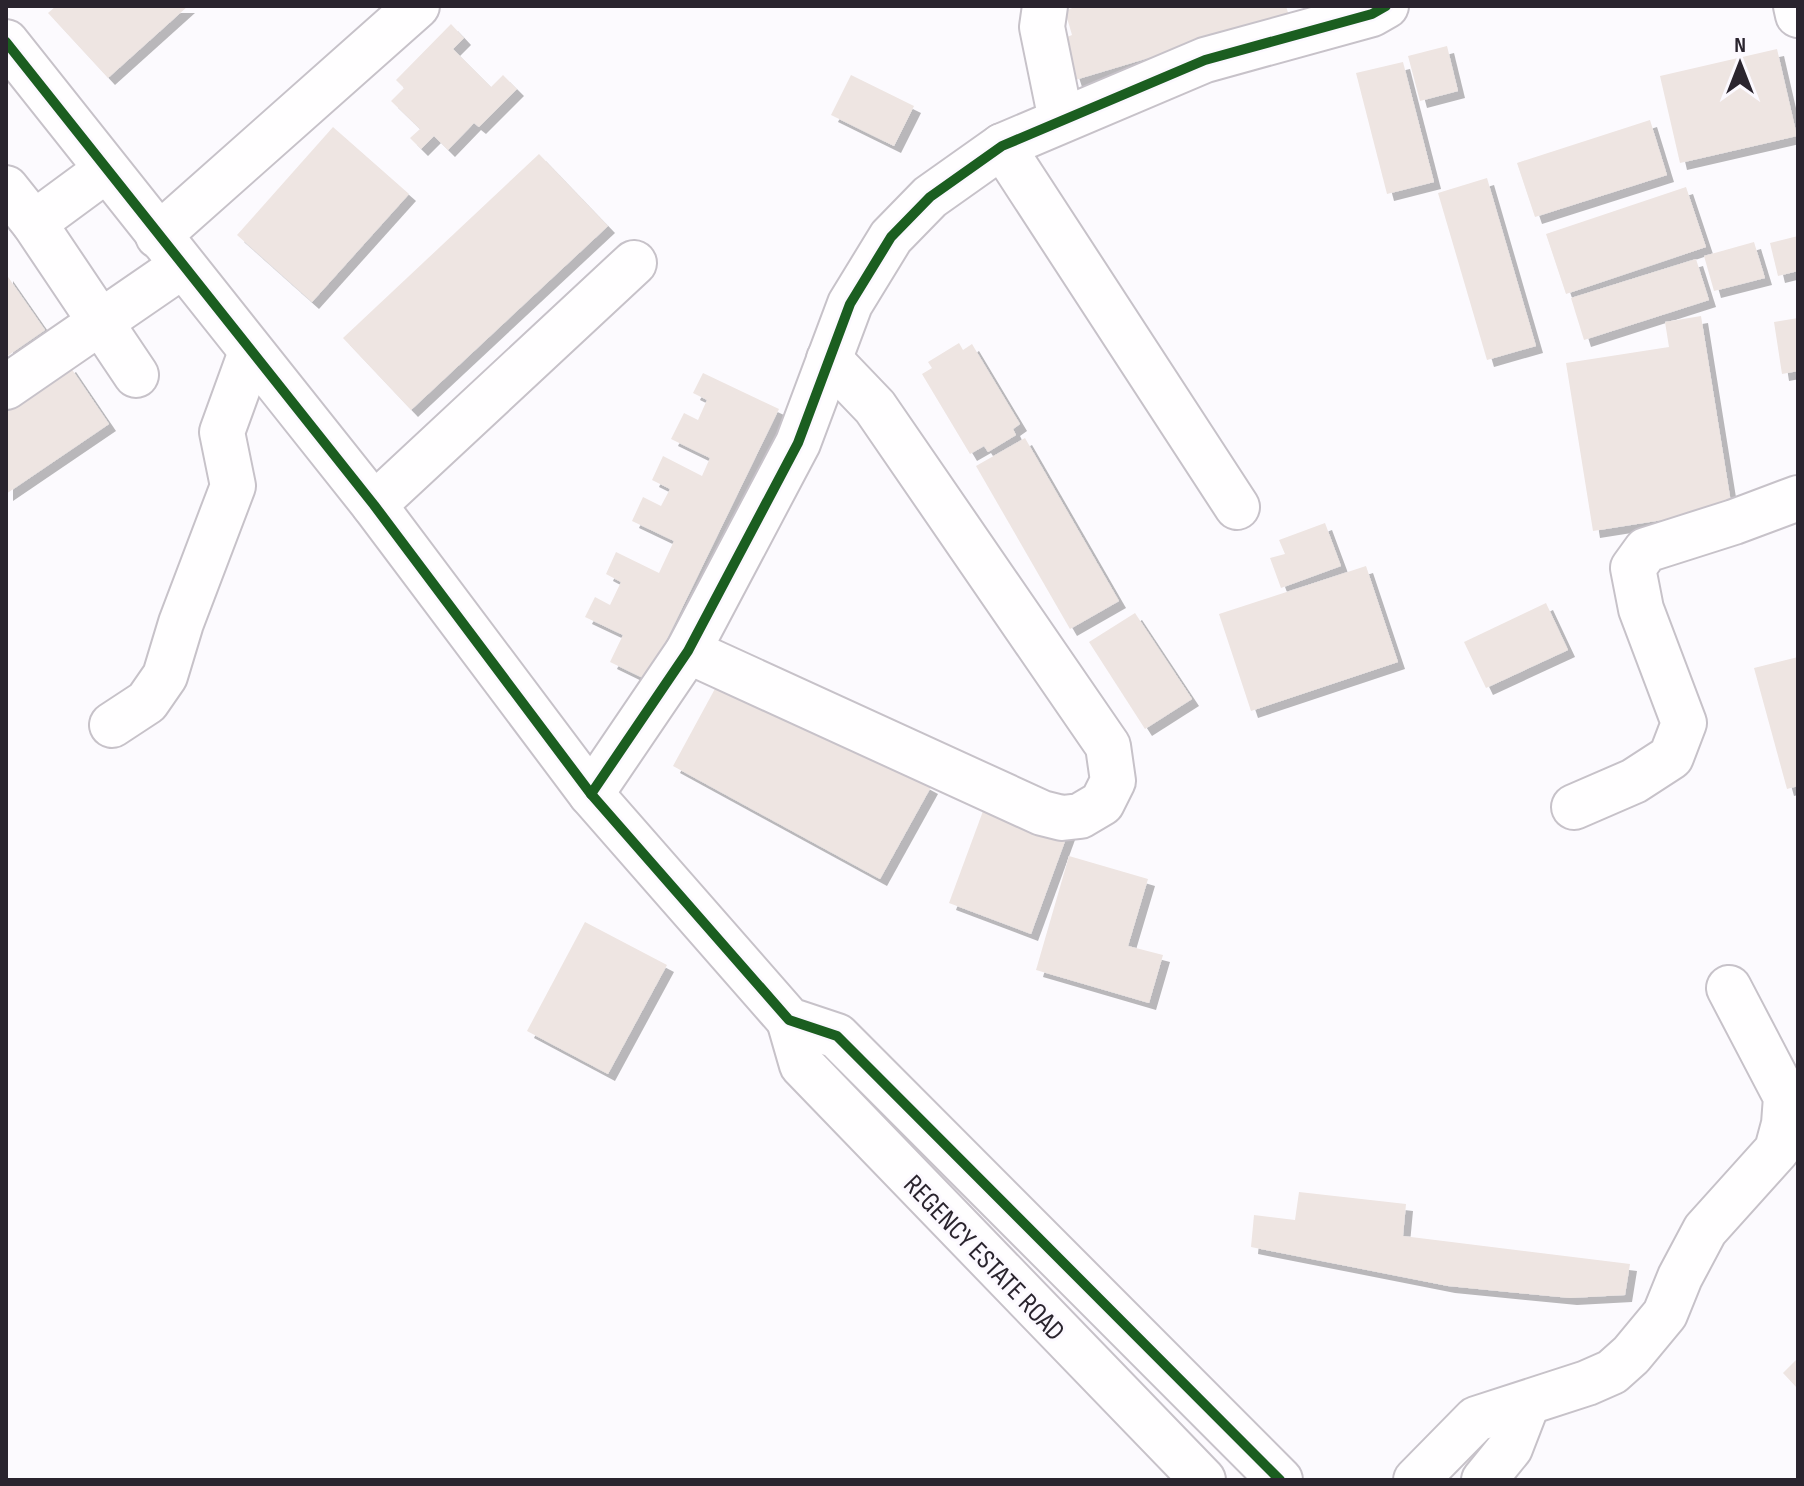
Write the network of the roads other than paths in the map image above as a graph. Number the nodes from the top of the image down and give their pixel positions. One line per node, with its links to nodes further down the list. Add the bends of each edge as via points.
1 (417, 6): 12 (street)
2 (1045, 6): 7 (street, via 1042,27)
3 (1386, 6): 7 (street, via 1205,60)
4 (1796, 6): 5 (street)
5 (1798, 15)
6 (6, 42): 9 (street)
7 (1061, 120): 8 (street)
8 (1002, 146): 16 (street, via 930,197 891,237 850,304); 21 (street)
9 (106, 170): 11 (street); 12 (street)
10 (6, 188): 11 (street)
11 (34, 223): 14 (street)
12 (170, 251): 14 (street); 15 (street)
13 (634, 263): 20 (street)
14 (101, 323): 17 (street); 18 (street)
15 (251, 352): 20 (street); 23 (street, via 222,432 233,486 165,676 147,702)
16 (829, 359): 22 (street, via 798,443); 22 (street, via 875,407 1108,746 1113,781 1102,803 1080,816 1042,813)
17 (136, 375)
18 (6, 387)
19 (1798, 498): 25 (street, via 1646,550 1633,568 1641,609 1684,723 1671,757 1634,781)
20 (374, 505): 24 (street)
21 (1237, 507)
22 (688, 651): 24 (street)
23 (112, 725)
24 (591, 794): 27 (street)
25 (1574, 807)
26 (1729, 988): 30 (street, via 1786,1097 1777,1150 1705,1230 1665,1314 1631,1355 1612,1372)
27 (789, 1020): 28 (street, via 837,1036); 29 (street, REGENCY ESTATE ROAD, via 802,1065)
28 (1124, 1324): 29 (street); 32 (street)
29 (1082, 1358): 31 (street, REGENCY ESTATE ROAD)
30 (1527, 1404): 33 (street, via 1476,1419); 34 (street, via 1510,1448)
31 (1203, 1480)
32 (1280, 1480)
33 (1416, 1480)
34 (1484, 1480)

